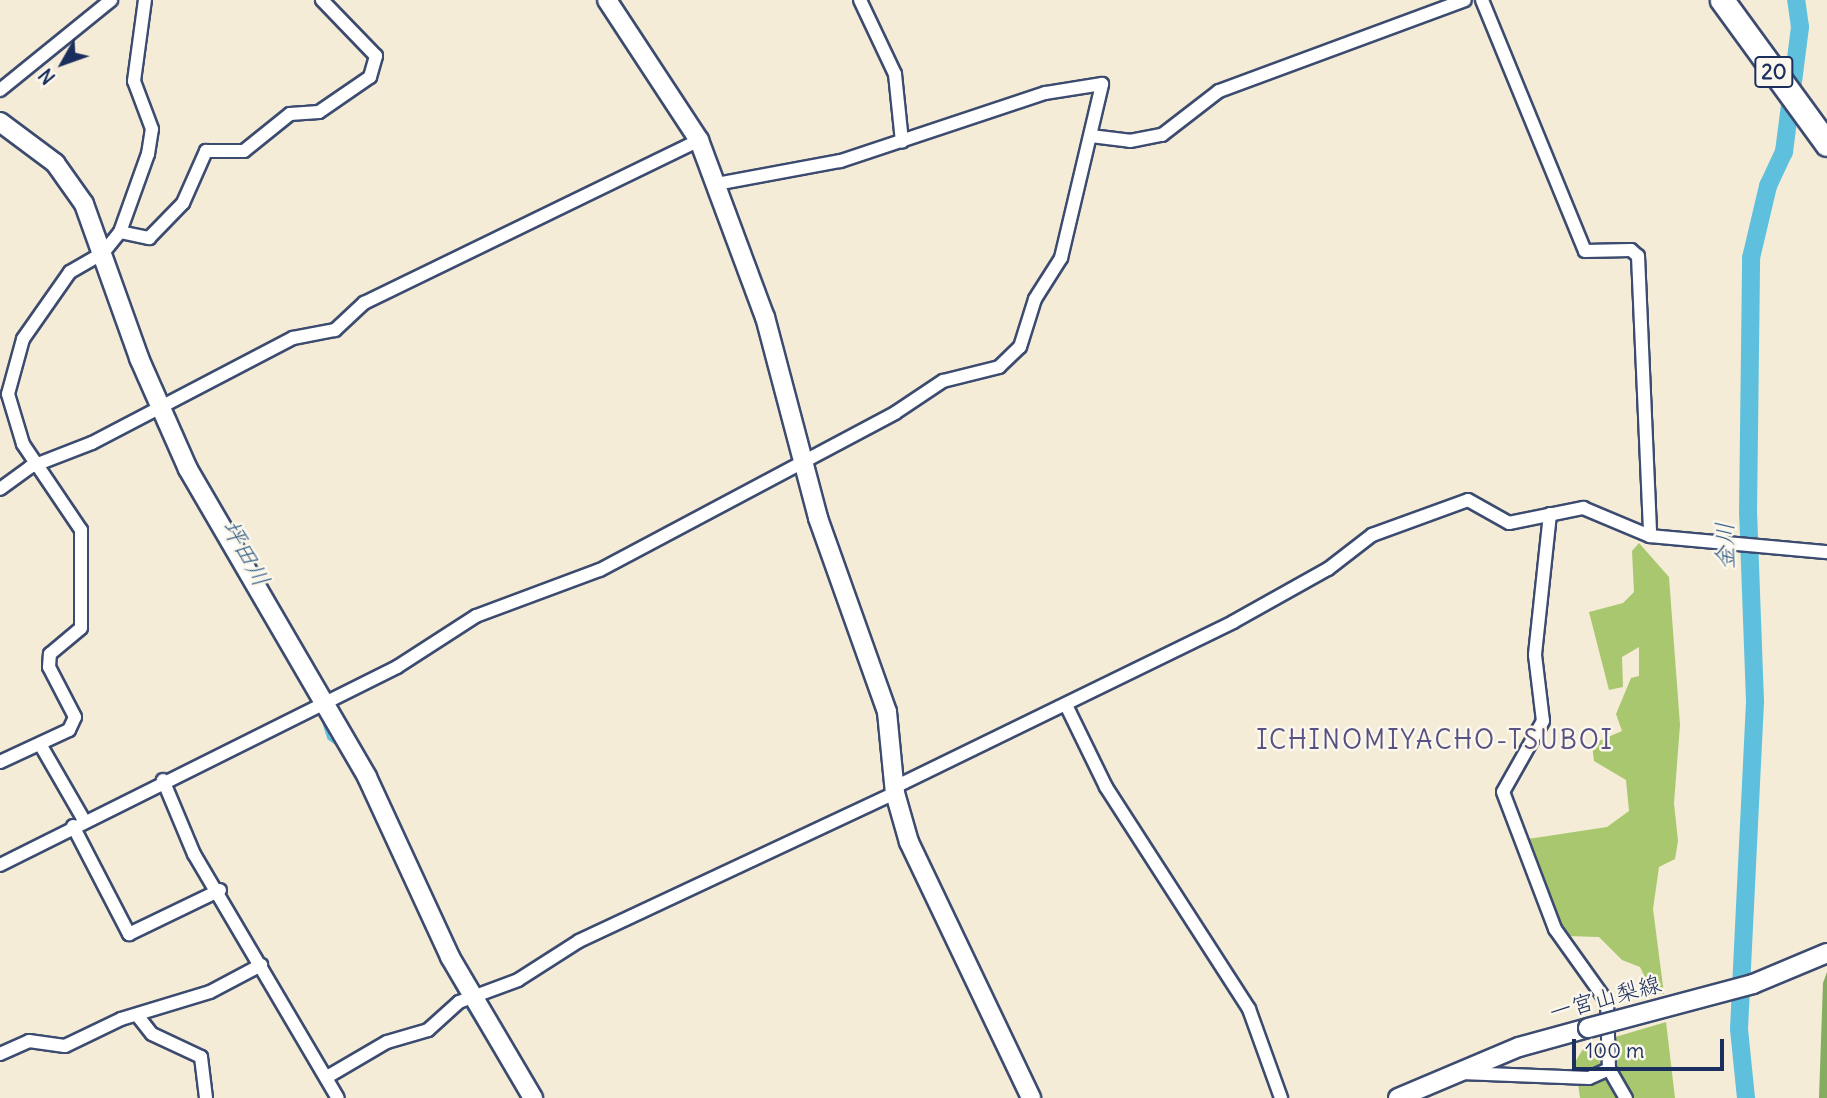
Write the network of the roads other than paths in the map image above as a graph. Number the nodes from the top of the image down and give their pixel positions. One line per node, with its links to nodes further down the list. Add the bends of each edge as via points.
1 (111, 0): 10 (street)
2 (145, 0): 18 (street, via 134,81 152,128)
3 (322, 0): 18 (street, via 376,56 370,77 319,112 290,114 244,150 206,151 183,203 149,238 135,240)
4 (607, 0): 14 (street)
5 (860, 0): 15 (street, via 894,74)
6 (1465, 0): 13 (street, via 1219,91 1162,135 1130,141)
7 (1482, 0): 25 (street, via 1585,251 1631,250 1638,256)
8 (1721, 0): 16 (highway, 20)
9 (1738, 0): 11 (highway, 20)
10 (0, 90)
11 (1827, 121)
12 (0, 122): 19 (street, via 69,181)
13 (1091, 136): 15 (street, via 1102,84 1045,93); 22 (street, via 1061,258 1035,299 1014,354 989,372 943,381)
14 (699, 140): 17 (street); 20 (street, via 364,303 335,330 293,338)
15 (902, 142): 17 (street, via 839,161)
16 (1827, 144)
17 (716, 184): 22 (street, via 765,317)
18 (120, 232): 19 (street)
19 (103, 253): 20 (street); 21 (street, via 70,272 23,339 8,394 12,419)
20 (160, 407): 21 (street, via 92,443); 27 (street, via 226,539)
21 (38, 463): 23 (street); 29 (street, via 72,509 82,544 81,628 50,654 49,667 75,717 69,730)
22 (801, 463): 27 (street, via 600,570 476,616 397,667); 32 (street, via 887,712)
23 (0, 489)
24 (1550, 514): 25 (street, via 1591,510); 28 (street, via 1509,523 1484,503 1468,500 1372,535 1328,569); 41 (street, via 1535,655 1543,722 1503,792 1555,929 1607,1002)
25 (1655, 536): 26 (street)
26 (1827, 552)
27 (322, 702): 31 (street); 38 (street, via 403,845)
28 (1067, 707): 32 (street); 48 (street, via 1106,787 1249,1009)
29 (40, 744): 30 (street); 33 (street)
30 (0, 762)
31 (163, 780): 33 (street); 35 (street, via 194,854)
32 (895, 790): 38 (street, via 579,941 518,980); 47 (street, via 936,901)
33 (79, 824): 34 (street); 35 (street, via 129,934)
34 (0, 865)
35 (220, 890): 37 (street)
36 (1827, 953): 42 (street, 一宮山梨線, bridge, via 1753,985 1588,1028)
37 (261, 965): 39 (street, via 210,992); 43 (street)
38 (465, 999): 43 (street, via 428,1030 387,1042); 46 (street)
39 (137, 1015): 40 (street, via 65,1046 29,1041); 44 (street, via 152,1034 201,1057)
40 (0, 1054)
41 (1609, 1069): 42 (street, via 1589,1078); 50 (street)
42 (1451, 1072): 49 (street, 一宮山梨線)
43 (327, 1077): 45 (street)
44 (206, 1098)
45 (338, 1098)
46 (533, 1098)
47 (1031, 1098)
48 (1281, 1098)
49 (1398, 1098)
50 (1626, 1098)

